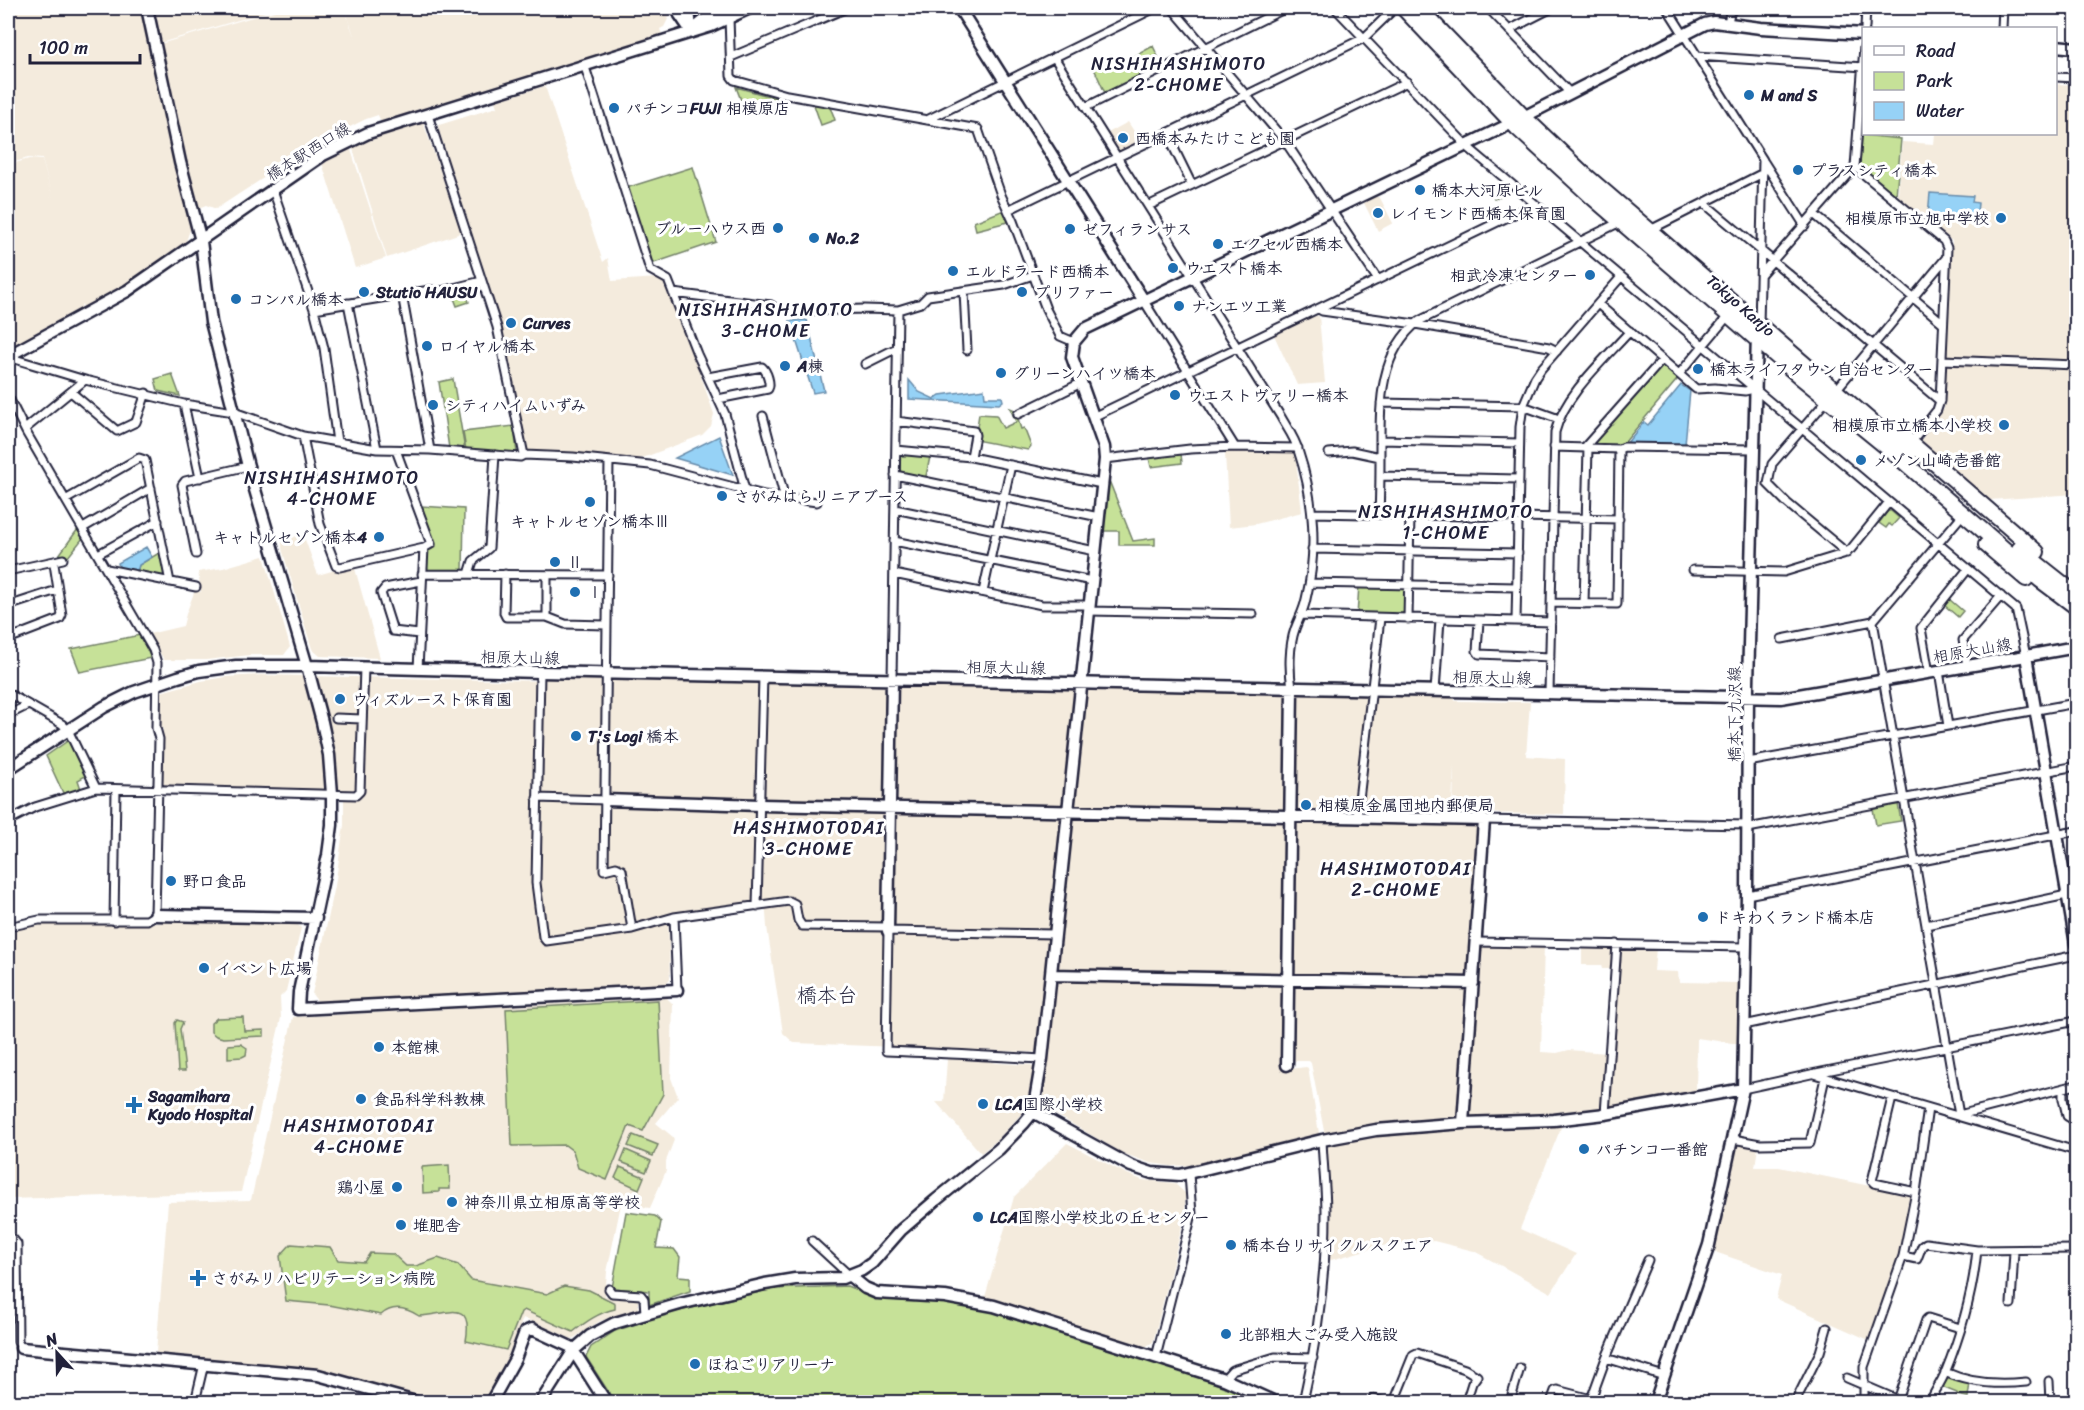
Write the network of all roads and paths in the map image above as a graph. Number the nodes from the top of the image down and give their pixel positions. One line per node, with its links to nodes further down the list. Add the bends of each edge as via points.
1 (147, 8): 67 (street)
2 (677, 8): 25 (street)
3 (689, 8): 25 (street)
4 (750, 8): 20 (street, 橋本駅西口線)
5 (847, 8): 33 (street)
6 (959, 8): 40 (street)
7 (1155, 8): 34 (street)
8 (1172, 8): 30 (street)
9 (1286, 8): 30 (street)
10 (1335, 8): 28 (street)
11 (1395, 8): 28 (street)
12 (1402, 8): 47 (highway, Tokyo Kanjo)
13 (1419, 8): 47 (highway, Tokyo Kanjo)
14 (1488, 8): 24 (street)
15 (1552, 8): 24 (street)
16 (1667, 8): 26 (street)
17 (1736, 8): 21 (street, via 1730,12)
18 (1866, 8): 22 (street)
19 (2003, 8): 23 (street)
20 (728, 13): 25 (street, 橋本駅西口線, via 707,18); 33 (street)
21 (1728, 24): 26 (street, via 1710,22); 27 (street)
22 (1865, 27)
23 (2002, 27)
24 (1509, 30): 42 (street)
25 (692, 31): 35 (street, 橋本駅西口線)
26 (1684, 34): 32 (street); 42 (street)
27 (1862, 34)
28 (1364, 38): 41 (street); 43 (street)
29 (2057, 46): 31 (street)
30 (1205, 48): 43 (street); 44 (street)
31 (2076, 48)
32 (1698, 56): 36 (street); 52 (street)
33 (731, 57): 46 (street, via 734,80 787,95)
34 (1054, 57): 40 (street); 44 (street)
35 (585, 67): 45 (street, 橋本駅西口線); 79 (street, via 650,270 668,280)
36 (1862, 67)
37 (2057, 77): 38 (street)
38 (2076, 78)
39 (1862, 81): 53 (street)
40 (1005, 82): 46 (street); 55 (street)
41 (1407, 82): 49 (street); 50 (street)
42 (1570, 93): 47 (street)
43 (1246, 95): 48 (street); 49 (street)
44 (1086, 107): 51 (street)
45 (428, 114): 57 (street, 橋本駅西口線, via 351,140); 77 (street)
46 (927, 120): 61 (street, via 978,129)
47 (1518, 120): 50 (street); 64 (highway, Tokyo Kanjo, via 1547,156); 66 (highway, Tokyo Kanjo)
48 (1167, 134): 51 (street); 56 (street)
49 (1285, 141): 56 (street); 62 (street)
50 (1466, 145): 59 (street); 62 (street)
51 (1118, 158): 55 (street); 60 (street)
52 (1763, 160): 54 (street); 65 (street)
53 (1856, 167): 63 (street); 70 (street, via 1944,242)
54 (1763, 173): 58 (street); 69 (street)
55 (1068, 181): 61 (street); 82 (street)
56 (1192, 185): 60 (street)
57 (273, 190): 67 (street, 橋本駅西口線); 85 (street)
58 (1704, 202): 66 (street); 69 (street)
59 (1535, 204): 68 (street); 76 (street)
60 (1148, 206): 75 (street)
61 (1008, 210): 73 (street)
62 (1332, 210): 75 (street); 76 (street)
63 (1815, 214): 65 (street); 81 (street)
64 (1620, 222): 68 (street); 88 (highway, Tokyo Kanjo)
65 (1805, 226): 71 (street)
66 (1648, 230): 91 (highway, Tokyo Kanjo)
67 (201, 241): 101 (street, 橋本駅西口線, via 127,291); 121 (street, via 209,313)
68 (1580, 241): 74 (street); 90 (street)
69 (1762, 253): 71 (street); 72 (street)
70 (1946, 258): 81 (street); 89 (street)
71 (1773, 262): 72 (street); 96 (street)
72 (1761, 274): 91 (street)
73 (1033, 275): 78 (street); 94 (street, via 1058,332)
74 (1621, 277): 84 (street); 95 (street)
75 (1192, 278): 82 (street); 98 (street)
76 (1378, 280): 86 (street)
77 (482, 281): 80 (street, via 440,291); 147 (street, via 497,327)
78 (964, 292): 87 (street, via 928,296 921,303); 99 (street)
79 (673, 293): 87 (street, via 771,305 788,311); 108 (street)
80 (402, 294): 83 (street); 143 (street)
81 (1913, 297): 89 (street); 96 (street)
82 (1144, 301): 94 (street, via 1085,329); 106 (street)
83 (348, 303): 85 (street); 139 (street)
84 (1598, 304): 92 (street); 100 (street)
85 (314, 309): 132 (street, via 324,348)
86 (1319, 309): 90 (street); 98 (street)
87 (898, 310): 97 (street)
88 (1728, 316): 93 (highway, Tokyo Kanjo); 95 (street)
89 (1943, 323): 103 (street)
90 (1415, 324): 100 (street); 118 (street, via 1391,356)
91 (1759, 325): 93 (street, 橋本下九沢線); 114 (highway, Tokyo Kanjo)
92 (1630, 331): 102 (street); 126 (street, via 1566,404)
93 (1756, 340): 111 (street, 橋本下九沢線); 114 (highway, Tokyo Kanjo)
94 (1074, 342): 110 (street, via 1072,357)
95 (1703, 346): 107 (street); 111 (street)
96 (1872, 346): 114 (street); 117 (street)
97 (897, 348): 104 (street); 127 (street)
98 (1236, 349): 106 (street); 137 (street)
99 (967, 350)
100 (1557, 351): 120 (street, via 1534,378)
101 (8, 357): 109 (street)
102 (1662, 360): 107 (street); 138 (street)
103 (1942, 360): 105 (street); 117 (street)
104 (865, 364)
105 (2076, 366)
106 (1188, 372): 125 (street); 135 (street)
107 (1680, 373): 111 (street, via 1697,389)
108 (708, 377): 116 (street); 116 (street, via 762,367 765,370 768,389)
109 (85, 380): 112 (street); 113 (street)
110 (1081, 383): 122 (street); 125 (street)
111 (1754, 389): 129 (street); 141 (street, 橋本下九沢線)
112 (71, 392): 113 (street, via 117,431 136,422); 128 (street)
113 (146, 393): 119 (street)
114 (1831, 395): 124 (highway, Tokyo Kanjo); 129 (street); 133 (highway, via 1882,420); 185 (highway, Tokyo Kanjo)
115 (8, 396): 128 (street)
116 (718, 399): 160 (street)
117 (1940, 401): 133 (street)
118 (1381, 403): 120 (street); 131 (street)
119 (184, 404): 121 (street); 156 (street)
120 (1523, 406): 126 (street); 134 (street)
121 (234, 412): 130 (street); 153 (street)
122 (1018, 414)
123 (763, 416): 163 (street)
124 (1845, 416): 176 (highway); 185 (highway, Tokyo Kanjo)
125 (1093, 417): 150 (street)
126 (1558, 419): 136 (street)
127 (896, 421): 144 (street); 148 (street, via 974,431)
128 (25, 429): 162 (street)
129 (1802, 429): 165 (street); 187 (street, via 1772,464 1768,484)
130 (303, 436): 132 (street); 181 (street, via 320,524 336,566)
131 (1380, 440): 134 (street); 149 (street)
132 (337, 442): 139 (street)
133 (1911, 442): 207 (highway)
134 (1520, 443): 157 (street)
135 (1235, 447): 137 (street); 150 (street)
136 (1554, 447): 138 (street); 172 (street)
137 (1298, 448): 167 (street)
138 (1586, 448): 140 (street); 173 (street)
139 (377, 449): 142 (street)
140 (1619, 449): 141 (street); 174 (street)
141 (1753, 449): 197 (street, 橋本下九沢線)
142 (396, 450): 143 (street); 181 (street, via 430,542)
143 (430, 450): 146 (street)
144 (896, 450): 148 (street); 154 (street)
145 (1329, 453): 149 (street, via 1352,451)
146 (495, 455): 147 (street); 198 (street, via 489,548 475,559)
147 (524, 455): 151 (street)
148 (970, 457): 152 (street)
149 (1380, 458): 155 (street)
150 (1105, 459): 158 (street)
151 (609, 461): 160 (street, via 650,465); 202 (street)
152 (1011, 465): 158 (street); 161 (street)
153 (248, 466): 156 (street); 238 (street)
154 (895, 475): 161 (street); 166 (street)
155 (1380, 476): 157 (street); 168 (street)
156 (200, 478): 189 (street, via 182,485)
157 (1518, 479): 170 (street)
158 (1102, 484): 171 (street)
159 (152, 488): 162 (street, via 147,463 140,458); 175 (street); 177 (street)
160 (745, 490): 163 (street)
161 (1004, 497): 171 (street); 178 (street)
162 (67, 499): 177 (street)
163 (785, 499): 164 (street)
164 (818, 502)
165 (1889, 502): 180 (street); 187 (street)
166 (895, 509): 178 (street); 179 (street)
167 (1313, 513): 168 (street); 182 (street)
168 (1379, 514): 169 (street)
169 (1410, 515): 170 (street); 184 (street)
170 (1518, 517): 172 (street); 186 (street)
171 (1099, 518): 183 (street)
172 (1552, 518): 173 (street); 215 (street)
173 (1586, 518): 174 (street); 216 (street)
174 (1619, 519): 216 (street, via 1617,604)
175 (158, 520): 188 (street); 204 (street)
176 (1958, 520): 180 (street); 220 (highway, via 2011,567)
177 (82, 528): 188 (street)
178 (996, 530): 183 (street); 192 (street)
179 (894, 541): 192 (street); 201 (street)
180 (1938, 543): 194 (street); 229 (street)
181 (424, 548): 203 (street)
182 (1312, 549): 184 (street); 206 (street)
183 (1095, 551): 205 (street)
184 (1409, 551): 186 (street); 208 (street)
185 (2015, 551): 213 (highway, Tokyo Kanjo); 218 (highway, Tokyo Kanjo)
186 (1518, 553): 210 (street)
187 (1847, 553): 197 (street, via 1784,572)
188 (98, 554): 193 (street)
189 (196, 554)
190 (63, 559): 191 (street)
191 (54, 561): 196 (street); 211 (street)
192 (990, 561): 205 (street); 212 (street)
193 (107, 569): 204 (street); 248 (street, via 153,650)
194 (1968, 569): 214 (street); 243 (street, via 1921,628)
195 (1693, 570): 197 (street)
196 (8, 571)
197 (1751, 573): 255 (street, 橋本下九沢線)
198 (469, 574): 199 (street); 203 (street)
199 (505, 574): 200 (street); 223 (street, via 505,616)
200 (547, 574): 202 (street); 223 (street)
201 (894, 574): 212 (street); 246 (street)
202 (608, 575): 231 (street)
203 (422, 578): 232 (street); 232 (street, via 385,588 381,593 393,631)
204 (170, 582): 209 (street)
205 (1092, 582): 219 (street)
206 (1310, 583): 208 (street); 222 (street)
207 (2076, 584)
208 (1408, 585): 210 (street); 225 (street)
209 (196, 587)
210 (1517, 587): 228 (street)
211 (57, 590): 217 (street); 233 (street, via 60,619)
212 (983, 592): 219 (street, via 1042,605)
213 (2076, 594)
214 (2001, 596): 236 (street, via 2017,611); 239 (street, via 1963,640)
215 (1551, 603): 216 (street); 230 (street)
216 (1584, 604)
217 (8, 606)
218 (2076, 607)
219 (1089, 608): 221 (street); 249 (street)
220 (2076, 612)
221 (1253, 615)
222 (1302, 615): 224 (street); 250 (street, via 1292,642)
223 (547, 617): 231 (street, via 565,624)
224 (1380, 618): 225 (street); 251 (street)
225 (1408, 619): 226 (street)
226 (1440, 620): 227 (street); 252 (street)
227 (1479, 621): 228 (street); 237 (street, via 1479,654)
228 (1516, 621): 230 (street)
229 (1873, 621): 234 (street); 247 (street)
230 (1551, 622): 237 (street)
231 (606, 625): 244 (street)
232 (419, 634): 241 (street)
233 (8, 639)
234 (1782, 639)
235 (2076, 647): 236 (street, 相原大山線)
236 (2026, 656): 239 (street, 相原大山線); 258 (street)
237 (1550, 657): 254 (street)
238 (307, 666): 240 (street, 相原大山線); 248 (street, 相原大山線, via 223,667); 272 (street, via 327,744)
239 (1967, 666): 243 (street, 相原大山線)
240 (364, 667): 241 (street, 相原大山線); 261 (street)
241 (418, 669): 242 (street, 相原大山線)
242 (540, 672): 244 (street, 相原大山線); 273 (street)
243 (1934, 672): 247 (street, 相原大山線); 262 (street)
244 (606, 674): 245 (street, 相原大山線); 275 (street)
245 (763, 676): 246 (street, 相原大山線); 276 (street)
246 (892, 679): 249 (street, 相原大山線); 277 (street)
247 (1882, 681): 255 (street, 相原大山線, via 1796,697); 264 (street)
248 (157, 683): 263 (street, 相原大山線, via 104,707); 271 (street)
249 (1082, 683): 250 (street, 相原大山線); 278 (street)
250 (1292, 688): 251 (street, 相原大山線); 279 (street)
251 (1372, 690): 252 (street, 相原大山線); 280 (street)
252 (1435, 691): 254 (street, 相原大山線)
253 (8, 693): 257 (street)
254 (1549, 693): 255 (street, 相原大山線)
255 (1748, 698): 265 (street, 橋本下九沢線)
256 (2076, 703): 258 (street)
257 (28, 705): 259 (street); 263 (street)
258 (2036, 710): 262 (street); 268 (street)
259 (8, 715)
260 (336, 718): 261 (street)
261 (362, 719): 272 (street, via 360,793)
262 (1948, 726): 264 (street)
263 (68, 730): 267 (street, 相原大山線); 269 (street)
264 (1892, 736): 265 (street); 274 (street)
265 (1748, 762): 283 (street, 橋本下九沢線)
266 (2076, 766): 268 (street)
267 (8, 769)
268 (2046, 772): 274 (street); 285 (street)
269 (96, 788): 270 (street); 281 (street, via 34,807)
270 (116, 789): 271 (street); 293 (street)
271 (157, 790): 272 (street); 290 (street)
272 (332, 794): 292 (street, via 332,825)
273 (537, 798): 275 (street); 296 (street, via 536,883 544,939)
274 (1903, 799): 283 (street); 286 (street)
275 (605, 800): 276 (street); 296 (street, via 604,870 622,870)
276 (760, 806): 277 (street); 289 (street)
277 (889, 808): 278 (street); 297 (street)
278 (1067, 811): 279 (street); 298 (street)
279 (1291, 816): 280 (street); 305 (street)
280 (1358, 818): 282 (street)
281 (8, 820)
282 (1484, 820): 283 (street); 299 (street)
283 (1748, 826): 288 (street, 橋本下九沢線)
284 (2076, 831): 285 (street)
285 (2057, 835): 286 (street); 287 (street)
286 (1914, 862): 288 (street); 294 (street)
287 (2072, 894): 294 (street); 301 (street)
288 (1748, 895): 302 (street, 橋本下九沢線)
289 (757, 906): 291 (street); 297 (street, via 793,902 802,926)
290 (155, 915): 292 (street); 293 (street, via 147,920)
291 (674, 917): 296 (street); 308 (street)
292 (316, 918): 308 (street, via 298,1010)
293 (114, 921): 295 (street, via 39,920)
294 (1926, 925): 307 (street)
295 (8, 927)
296 (632, 929)
297 (888, 929): 298 (street); 312 (street, via 886,1051)
298 (1054, 934): 304 (street)
299 (1476, 942): 300 (street); 306 (street)
300 (1617, 944): 302 (street); 322 (street)
301 (2076, 944)
302 (1746, 946): 310 (street, 橋本下九沢線)
303 (2076, 955): 307 (street)
304 (1051, 975): 305 (street); 312 (street)
305 (1289, 981): 306 (street); 313 (street)
306 (1473, 983): 325 (street)
307 (1936, 985): 310 (street); 311 (street)
308 (677, 990)
309 (2076, 1021): 311 (street)
310 (1744, 1025): 318 (street, 橋本下九沢線)
311 (1947, 1047): 314 (street); 323 (street)
312 (1042, 1059): 321 (street)
313 (1287, 1065)
314 (1811, 1074): 315 (street); 318 (street)
315 (1825, 1078): 319 (street); 326 (street, via 1810,1143 1760,1144)
316 (2076, 1085): 317 (street)
317 (2063, 1088): 323 (street); 324 (street, via 2067,1116)
318 (1743, 1089): 322 (street); 326 (street, 橋本下九沢線)
319 (1892, 1098): 320 (street); 330 (street, via 1872,1181)
320 (1928, 1108): 323 (street); 330 (street)
321 (1034, 1112): 329 (street, via 1140,1170); 338 (street, via 999,1149 901,1230 872,1263)
322 (1605, 1113): 325 (street, via 1554,1120)
323 (1959, 1115): 328 (street)
324 (2076, 1118)
325 (1463, 1123): 327 (street, via 1376,1130)
326 (1733, 1139): 352 (street, 橋本下九沢線, via 1709,1245)
327 (1322, 1140): 329 (street); 347 (street, via 1324,1262)
328 (2076, 1151)
329 (1189, 1174): 346 (street, via 1192,1214)
330 (1916, 1192): 336 (street)
331 (8, 1239): 344 (street, via 17,1244)
332 (812, 1241): 338 (street)
333 (2076, 1249): 335 (street)
334 (1977, 1250): 335 (street); 336 (street, via 1926,1243 1917,1259); 343 (street, via 1973,1283)
335 (2014, 1251): 340 (street)
336 (1904, 1256): 357 (street, via 1864,1367)
337 (1647, 1260): 348 (street)
338 (850, 1276): 341 (street, via 777,1282); 346 (street, via 877,1293 977,1302)
339 (609, 1289): 341 (street, via 612,1293 643,1296)
340 (2011, 1304)
341 (645, 1313): 345 (street, via 603,1329)
342 (1827, 1328): 377 (street, via 1820,1352)
343 (1960, 1328): 351 (street); 361 (street, via 1926,1320)
344 (21, 1348): 349 (street)
345 (574, 1350): 364 (street, via 529,1329); 365 (street); 366 (street)
346 (1156, 1357): 354 (street)
347 (1313, 1358): 354 (street, via 1275,1357 1232,1370); 368 (street)
348 (1606, 1358): 352 (street); 360 (street)
349 (204, 1364): 359 (street, via 318,1375); 362 (street)
350 (1520, 1368): 372 (street)
351 (1945, 1372): 356 (street, via 1965,1380 2002,1385); 379 (street)
352 (1664, 1376): 374 (street, 橋本下九沢線)
353 (1847, 1378): 357 (street)
354 (1224, 1379): 367 (street)
355 (2049, 1381): 380 (street)
356 (2025, 1382)
357 (1864, 1385): 361 (street); 378 (street)
358 (1373, 1399): 369 (street)
359 (400, 1400): 363 (street)
360 (1591, 1401): 373 (street, via 1557,1390)
361 (1900, 1401)
362 (195, 1402)
363 (416, 1402)
364 (491, 1402)
365 (541, 1402)
366 (606, 1402)
367 (1275, 1402)
368 (1303, 1402)
369 (1386, 1402)
370 (1394, 1402): 371 (street, via 1417,1353 1477,1376)
371 (1466, 1402)
372 (1510, 1402)
373 (1551, 1402)
374 (1655, 1402)
375 (1707, 1402): 376 (street)
376 (1713, 1402)
377 (1795, 1402)
378 (1862, 1402)
379 (1930, 1402)
380 (2050, 1402)

